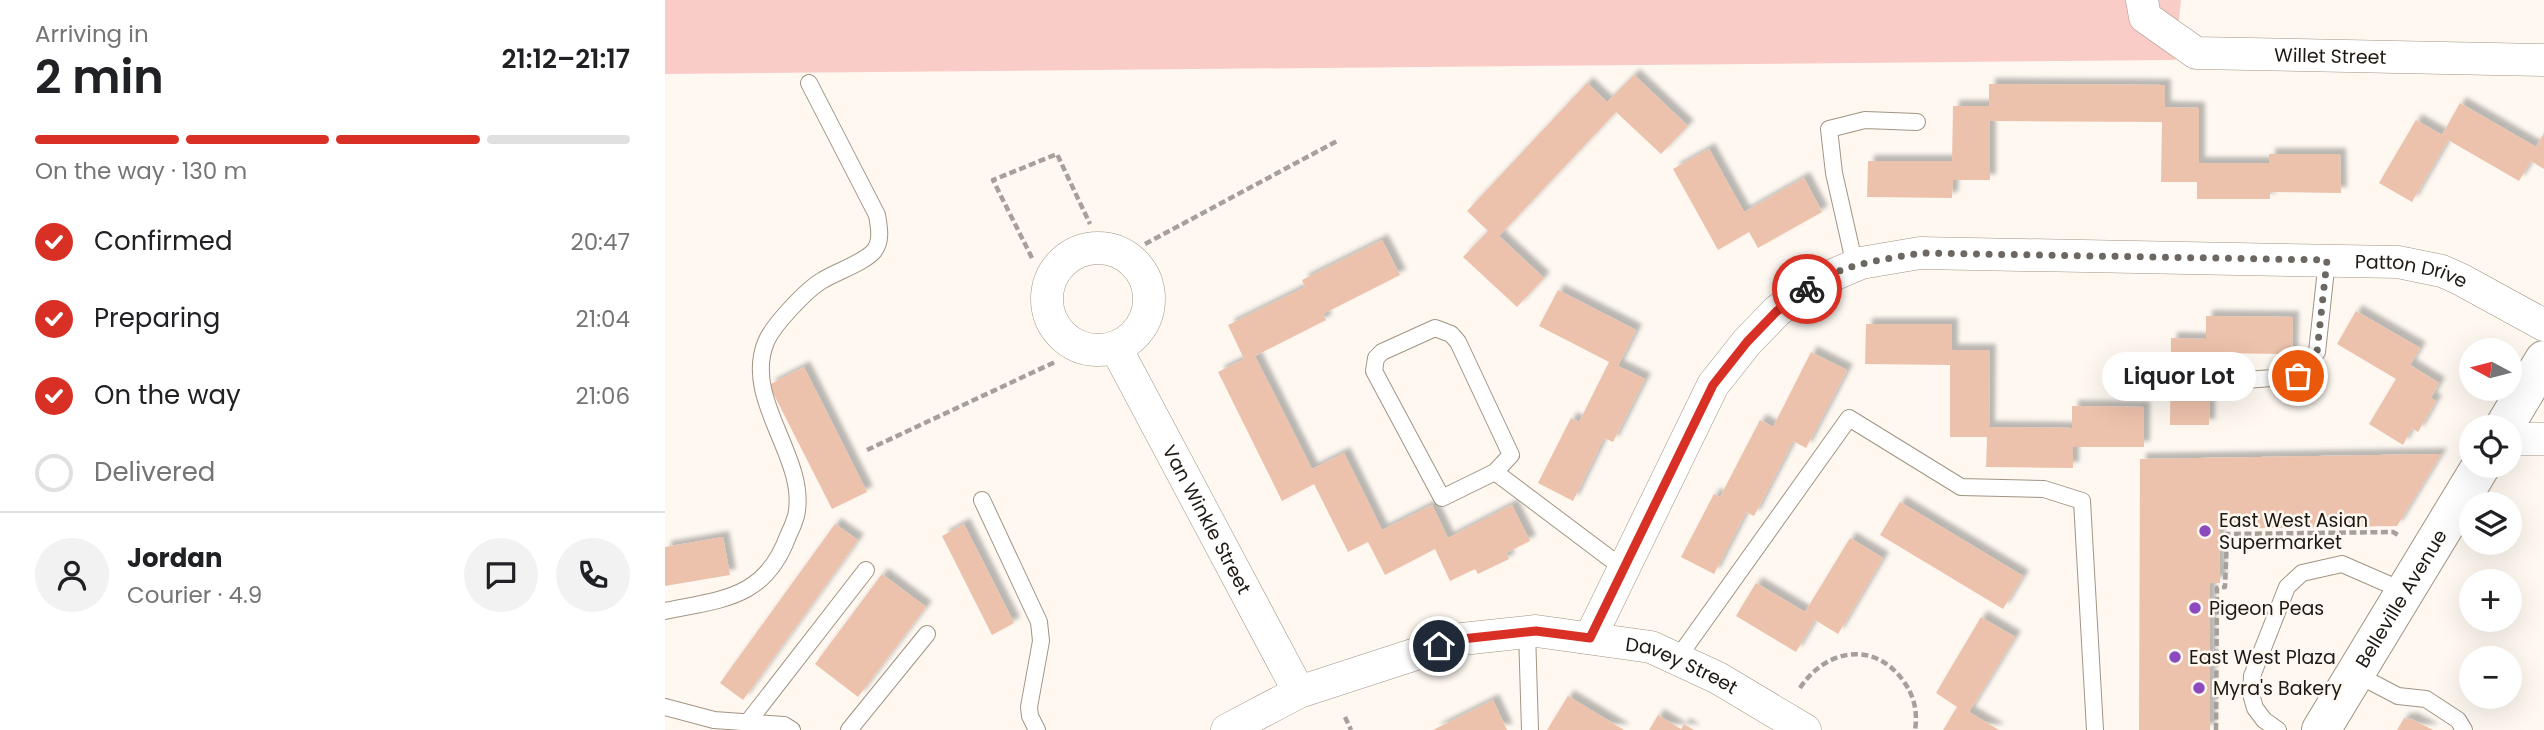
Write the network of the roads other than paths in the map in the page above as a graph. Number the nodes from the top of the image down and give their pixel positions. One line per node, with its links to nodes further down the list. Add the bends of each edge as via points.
1 (2142, 0): 2 (street, Willet Street, via 2145,17 2196,53)
2 (2544, 60)
3 (809, 83): 20 (lane, via 877,215 880,238 874,251 819,282 777,323 766,343 761,387 795,482 796,514 781,555 762,579 739,595)
4 (1917, 121): 6 (lane, via 1865,120 1829,129)
5 (2327, 260): 6 (street, Patton Drive, via 1920,253); 7 (street, Patton Drive, via 2397,262 2442,271); 10 (lane, via 2317,352 2298,376)
6 (1855, 266): 17 (street, Patton Drive, via 1814,283 1777,311 1713,385)
7 (2544, 325)
8 (1116, 348): 26 (street, Van Winkle Street)
9 (2544, 360): 11 (main road)
10 (2220, 382)
11 (2511, 415)
12 (2522, 439): 13 (street)
13 (2544, 439)
14 (1495, 472): 14 (lane, via 1511,455 1451,334 1440,328 1428,329 1376,358 1377,379 1442,498); 17 (lane)
15 (2474, 478): 19 (main road, Belleville Avenue)
16 (982, 500): 31 (lane, via 1039,622 1041,641 1029,707)
17 (1624, 569): 23 (street, Patton Drive)
18 (866, 570): 28 (lane)
19 (2404, 591): 25 (main road, Belleville Avenue); 36 (lane, via 2341,564 2302,573 2287,587 2252,676 2255,708)
20 (665, 611)
21 (1527, 632): 23 (street, Davey Street); 26 (street, Davey Street, via 1462,639); 33 (lane)
22 (927, 634): 30 (lane)
23 (1590, 638): 24 (street, Davey Street, via 1651,647)
24 (1677, 659): 34 (street, Davey Street); 35 (lane, via 1849,418 1961,487 2044,489 2082,501)
25 (2354, 673): 37 (main road, Belleville Avenue); 38 (lane, via 2398,696 2426,699 2458,720)
26 (1299, 692): 32 (street, Davey Street)
27 (665, 706): 28 (lane, via 714,720)
28 (748, 722): 29 (lane)
29 (792, 730)
30 (849, 730)
31 (1037, 730)
32 (1227, 730)
33 (1530, 730)
34 (1805, 730)
35 (2095, 730)
36 (2278, 730)
37 (2321, 730)
38 (2464, 730)

